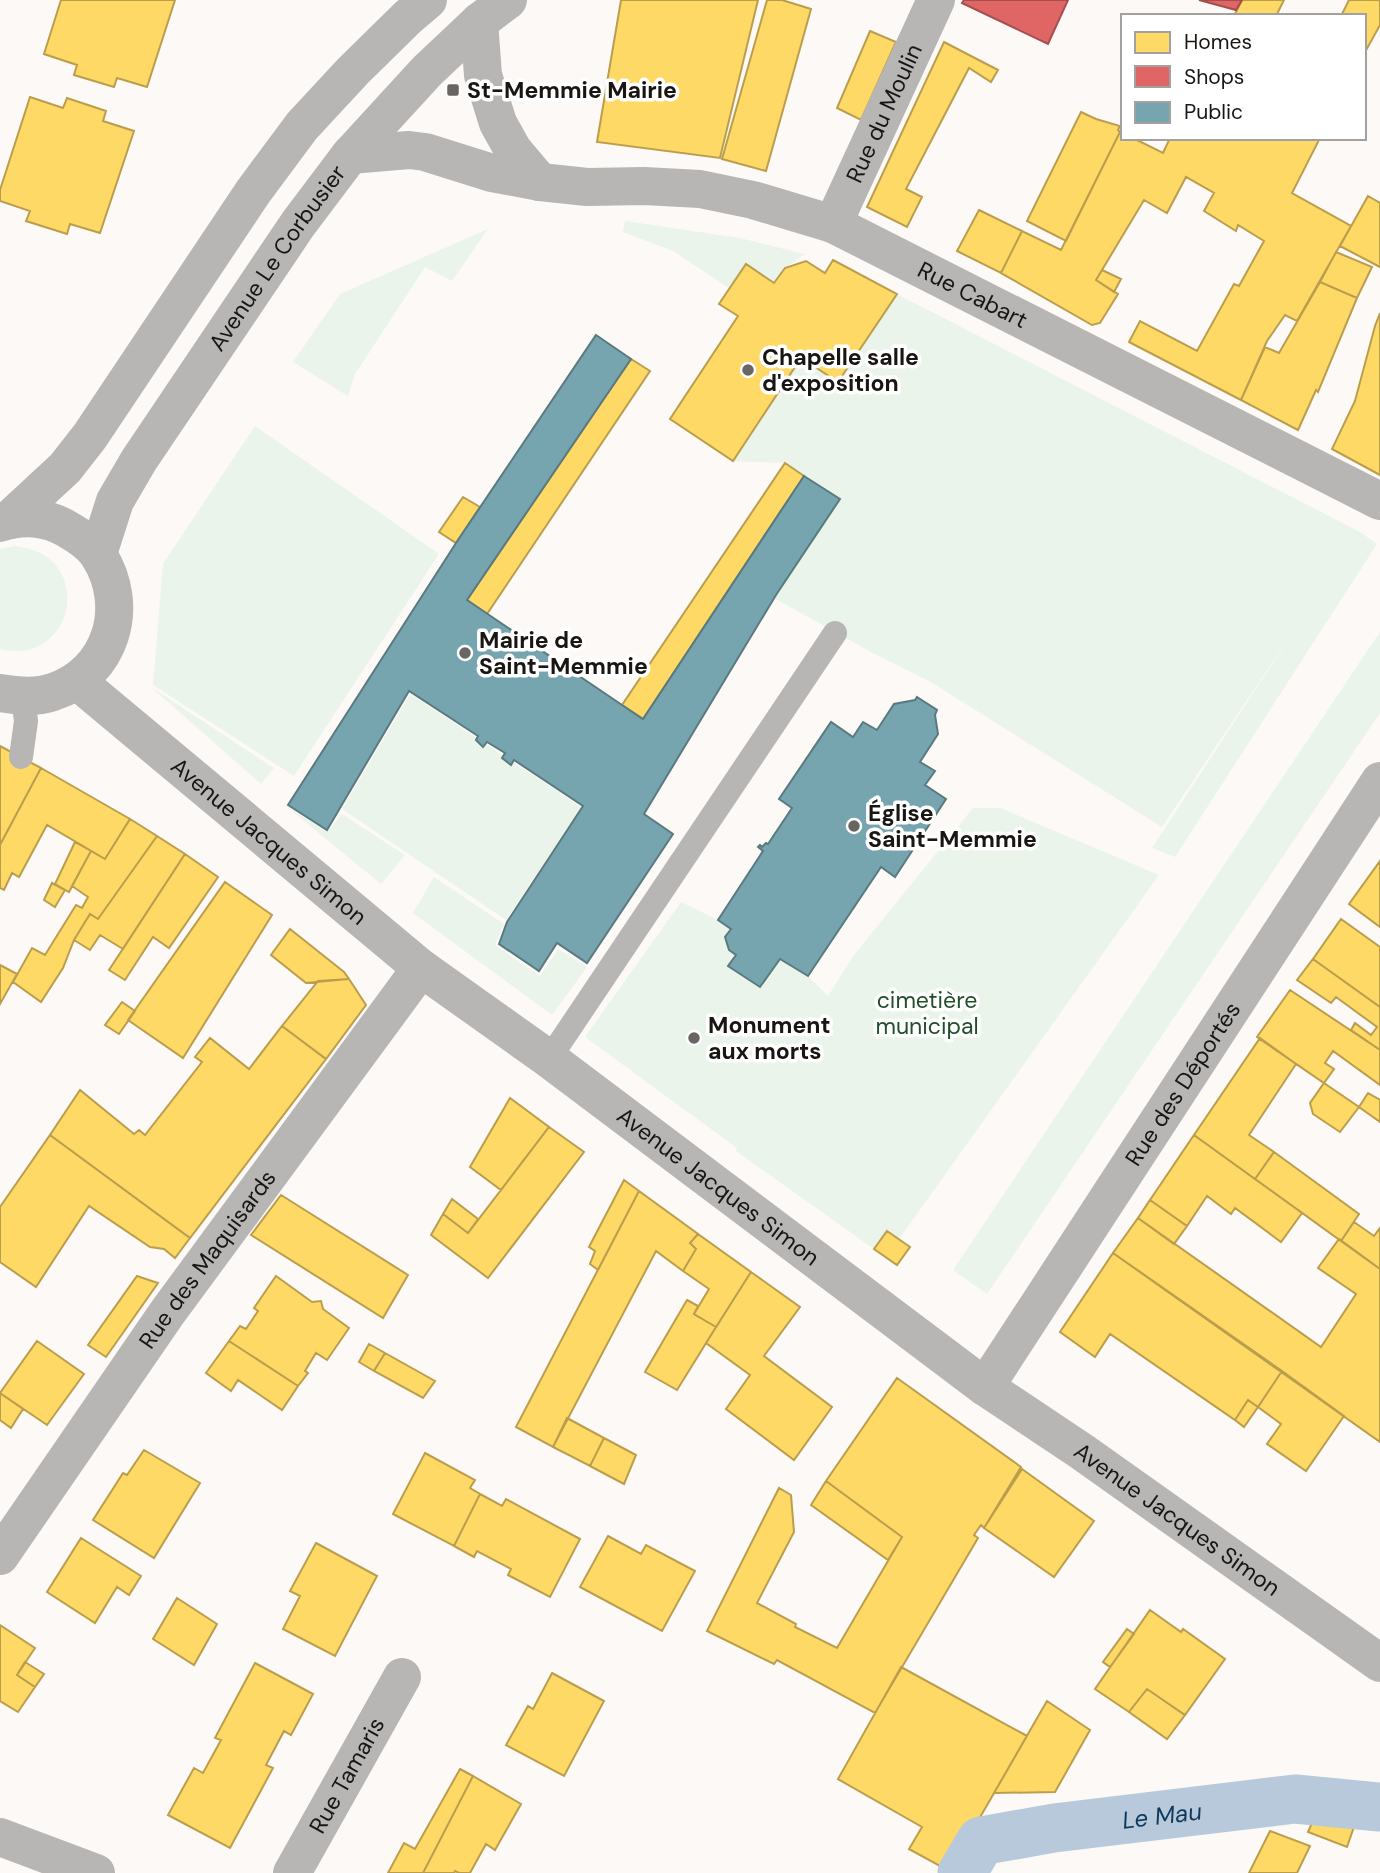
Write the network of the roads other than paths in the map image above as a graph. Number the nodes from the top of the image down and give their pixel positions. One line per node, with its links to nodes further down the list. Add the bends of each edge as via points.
1 (428, 0): 8 (street, via 302,127 253,192 90,436 65,468)
2 (936, 0): 6 (street, Rue du Moulin)
3 (494, 11): 4 (street, Avenue Le Corbusier, via 427,71); 5 (street, via 483,75 498,123)
4 (349, 155): 5 (street, Rue Cabart, via 425,152); 9 (street, Avenue Le Corbusier, via 139,460 115,501)
5 (540, 182): 6 (street, Rue Cabart, via 700,189)
6 (833, 224): 7 (street, Rue Cabart)
7 (1380, 501)
8 (5, 521): 9 (street, via 35,518 59,524)
9 (98, 554): 11 (street, via 111,580 116,608 111,636 98,661)
10 (835, 633): 16 (lane)
11 (77, 681): 12 (street, via 52,693); 15 (street, Avenue Jacques Simon)
12 (11, 695): 13 (lane, via 26,721)
13 (21, 757)
14 (1380, 780): 17 (street, Rue des Déportés)
15 (421, 968): 16 (street, Avenue Jacques Simon); 18 (street, Rue des Maquisards, via 167,1313)
16 (549, 1059): 17 (street, Avenue Jacques Simon)
17 (985, 1387): 19 (street, Avenue Jacques Simon)
18 (0, 1556)
19 (1380, 1663)
20 (402, 1677): 23 (street, Rue Tamaris)
21 (0, 1837): 22 (street)
22 (96, 1873)
23 (292, 1873)

